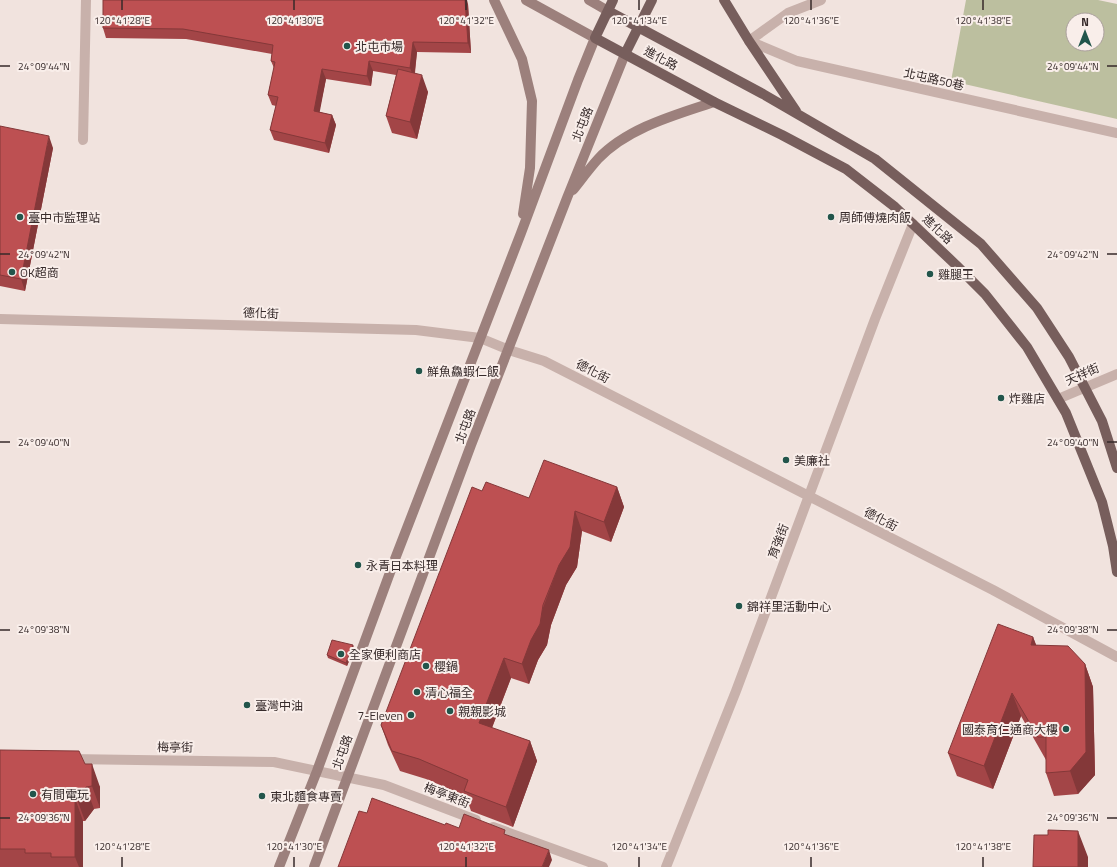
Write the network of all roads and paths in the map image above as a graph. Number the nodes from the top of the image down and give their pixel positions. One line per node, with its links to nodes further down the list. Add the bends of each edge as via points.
1 (86, 0): 17 (street)
2 (494, 0): 20 (main road, via 522,59 532,101 530,168)
3 (526, 0): 11 (main road)
4 (589, 0): 9 (main road)
5 (613, 0): 9 (main road, 北屯路)
6 (652, 0): 10 (main road, 北屯路)
7 (724, 0): 12 (main road)
8 (821, 0): 12 (street, via 788,13)
9 (608, 11): 10 (main road, 進化路); 11 (main road, 北屯路)
10 (639, 27): 13 (main road, 北屯路); 15 (main road, 進化路)
11 (595, 38): 13 (main road, 進化路); 20 (main road, 北屯路)
12 (749, 41): 15 (main road); 16 (street, 北屯路50巷, via 797,61)
13 (625, 54): 14 (main road, 進化路); 18 (main road, 北屯路)
14 (714, 102): 18 (main road, via 652,124 622,139 599,158); 19 (main road, 進化路, via 846,169)
15 (798, 114): 25 (main road, 進化路, via 875,159 981,244 1037,308 1070,357)
16 (1117, 132)
17 (83, 140)
18 (567, 198): 23 (main road, 北屯路)
19 (913, 224): 26 (main road, 進化路, via 985,294 1027,347); 28 (street, 育強街)
20 (521, 234): 22 (main road, 北屯路)
21 (0, 319): 22 (street, 德化街, via 416,330)
22 (480, 338): 23 (street, 德化街); 32 (main road, 北屯路)
23 (509, 350): 28 (street, 德化街, via 544,361); 33 (main road, 北屯路)
24 (1117, 374): 25 (street, 天祥街)
25 (1085, 387): 26 (street, 天祥街); 27 (main road, 進化路, via 1102,421)
26 (1058, 399): 29 (main road, 進化路, via 1102,502)
27 (1117, 468)
28 (809, 496): 30 (street, 德化街); 37 (street, 育強街, via 736,691)
29 (1117, 572)
30 (1117, 657)
31 (60, 759): 32 (street, 梅亭街, via 274,762)
32 (317, 771): 33 (street, 梅亭街); 34 (main road, 北屯路)
33 (347, 776): 35 (main road, 北屯路); 36 (street, 梅亭東街, via 384,784)
34 (280, 867)
35 (314, 867)
36 (603, 867)
37 (666, 867)

